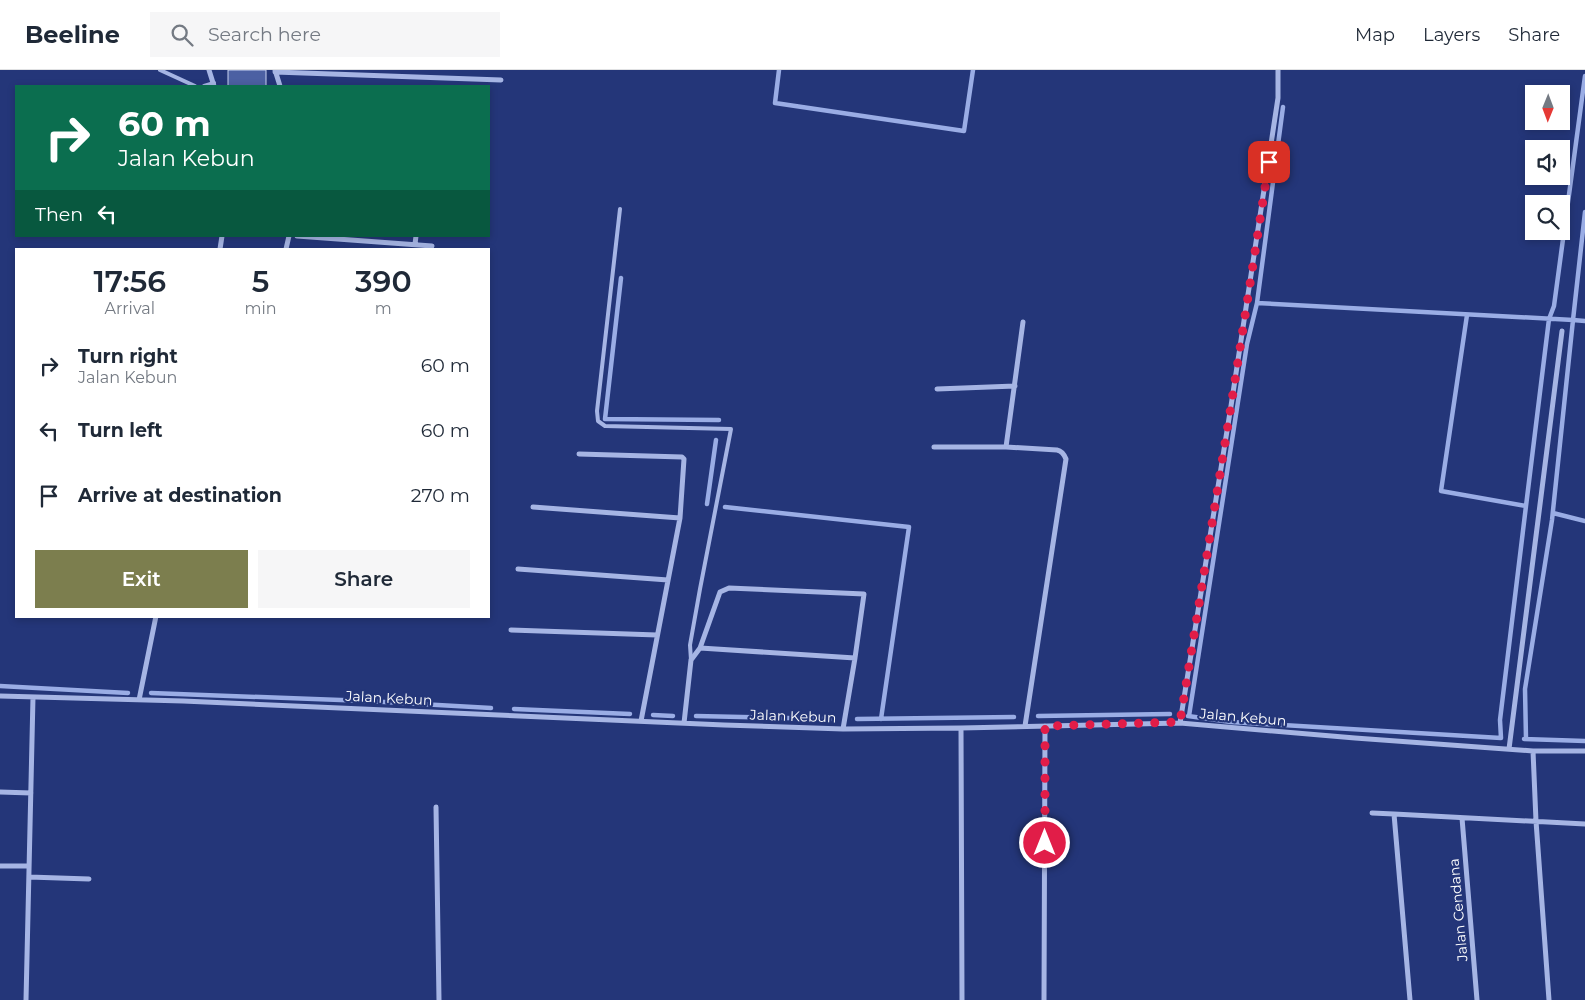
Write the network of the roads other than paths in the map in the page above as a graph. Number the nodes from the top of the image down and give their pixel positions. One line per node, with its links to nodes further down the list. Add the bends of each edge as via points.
1 (160, 70): 7 (lane)
2 (209, 70): 6 (street)
3 (1278, 70): 35 (street, via 1276,116)
4 (275, 71): 5 (street); 8 (street)
5 (501, 80)
6 (214, 84)
7 (193, 85)
8 (280, 85)
9 (620, 209): 30 (lane, via 598,420 605,426 731,429 698,598 690,645)
10 (311, 237): 12 (street)
11 (416, 237): 12 (street)
12 (415, 244): 13 (street)
13 (432, 246)
14 (1023, 322): 16 (street)
15 (1562, 332): 41 (street)
16 (1015, 386): 17 (street); 19 (street)
17 (937, 388)
18 (934, 447): 19 (street)
19 (1006, 447): 37 (street, via 1057,450 1066,459)
20 (579, 454): 22 (street, via 682,457 685,462)
21 (532, 507): 22 (street)
22 (680, 518): 24 (street)
23 (518, 568): 24 (street)
24 (668, 580): 27 (street)
25 (156, 618): 33 (street)
26 (511, 630): 27 (street)
27 (657, 636): 34 (street)
28 (700, 648): 29 (street); 29 (street, via 720,592 729,588 864,594); 30 (street)
29 (855, 658): 40 (street)
30 (691, 660): 36 (street)
31 (0, 696): 32 (street, Jalan Kebun)
32 (33, 697): 33 (street, Jalan Kebun); 45 (street)
33 (139, 700): 34 (street, Jalan Kebun)
34 (640, 721): 36 (street, Jalan Kebun)
35 (1180, 722): 38 (street, Jalan Kebun); 41 (street, Jalan Kebun)
36 (684, 723): 40 (street, Jalan Kebun)
37 (1024, 726): 38 (street, Jalan Kebun); 39 (street, Jalan Kebun)
38 (1045, 726): 59 (street)
39 (961, 728): 40 (street, Jalan Kebun); 58 (street)
40 (843, 729)
41 (1509, 749): 42 (street, Jalan Kebun)
42 (1533, 751): 43 (street, Jalan Kebun); 50 (street)
43 (1585, 751)
44 (0, 792): 45 (street)
45 (31, 793): 53 (street)
46 (436, 807): 57 (street)
47 (1372, 813): 48 (street)
48 (1394, 814): 49 (street); 60 (street)
49 (1462, 818): 50 (street); 61 (street, Jalan Cendana)
50 (1536, 821): 51 (street); 62 (street)
51 (1585, 824)
52 (0, 866): 53 (street)
53 (29, 866): 54 (street)
54 (29, 878): 55 (street); 56 (street)
55 (89, 879)
56 (26, 1000)
57 (439, 1000)
58 (962, 1000)
59 (1044, 1000)
60 (1410, 1000)
61 (1477, 1000)
62 (1549, 1000)

